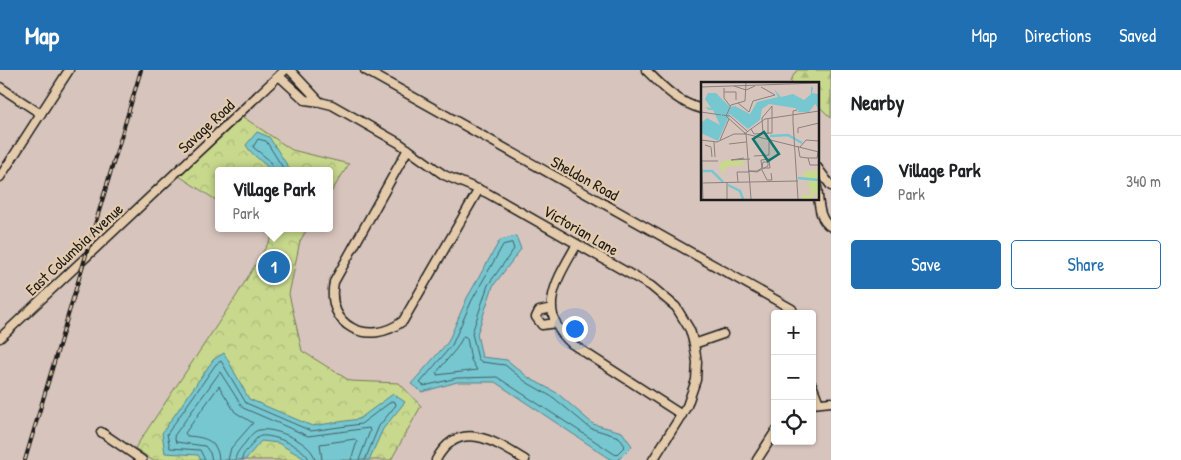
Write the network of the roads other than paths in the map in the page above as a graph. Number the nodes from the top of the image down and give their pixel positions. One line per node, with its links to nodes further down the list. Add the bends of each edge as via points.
1 (69, 70): 10 (street)
2 (285, 70): 6 (street, Savage Road)
3 (290, 70): 8 (street, Victorian Lane)
4 (365, 70): 21 (street, Sheldon Road)
5 (646, 70): 9 (street, via 685,104)
6 (279, 76): 8 (street, Victorian Lane, via 305,100); 14 (street, Savage Road)
7 (0, 87): 10 (street)
8 (320, 102): 11 (street, Victorian Lane)
9 (701, 108)
10 (40, 114): 13 (street)
11 (408, 149): 16 (street, Victorian Lane, via 444,175); 16 (street, via 334,282 333,298 337,312 353,329 366,333 382,332 403,321)
12 (818, 168): 15 (street)
13 (0, 177)
14 (167, 181): 24 (street, East Columbia Avenue)
15 (831, 186)
16 (479, 189): 19 (street, Victorian Lane)
17 (818, 193): 18 (street, via 822,217)
18 (831, 227)
19 (577, 244): 20 (street, via 555,284); 25 (street, Victorian Lane, via 664,295 684,318)
20 (552, 308): 22 (street); 22 (street, via 540,311 536,318 542,325)
21 (792, 309)
22 (556, 323): 28 (street, via 572,344)
23 (723, 334): 25 (street)
24 (0, 338)
25 (694, 344): 28 (street, Victorian Lane, via 696,380)
26 (831, 402): 27 (street)
27 (816, 403)
28 (682, 415): 34 (street, Victorian Lane)
29 (101, 432): 31 (street)
30 (771, 438): 35 (street)
31 (142, 460)
32 (436, 460): 33 (street, via 448,445 471,436 491,439)
33 (525, 460)
34 (653, 460)
35 (757, 460)

